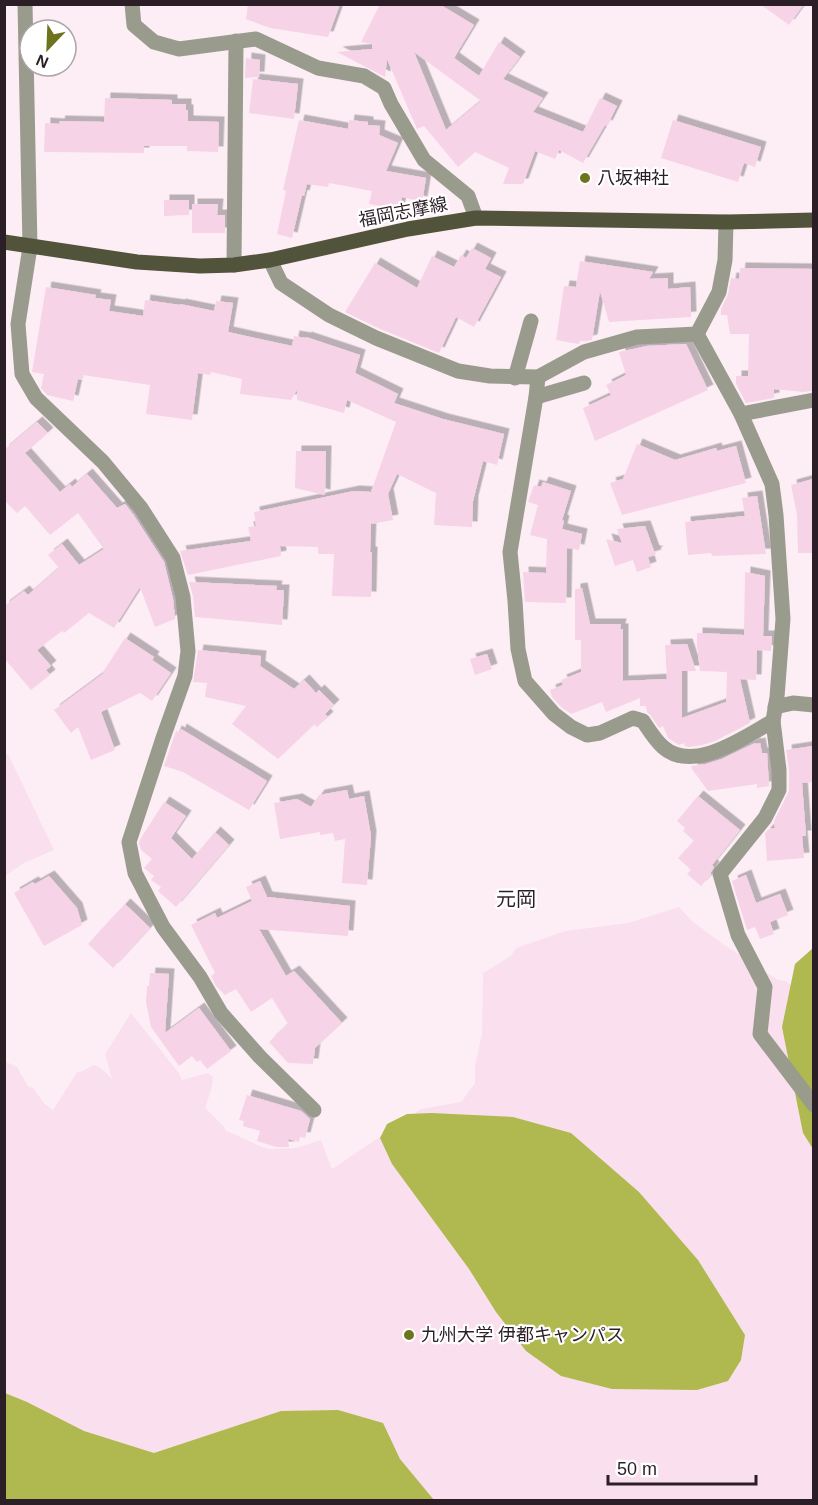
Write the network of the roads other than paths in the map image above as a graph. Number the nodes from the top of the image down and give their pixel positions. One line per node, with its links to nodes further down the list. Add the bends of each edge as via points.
1 (25, 4): 8 (street)
2 (132, 4): 3 (street, via 134,25 154,42 178,49)
3 (236, 41): 4 (street, via 256,39 318,68 364,76 384,88 424,160 468,196); 10 (street)
4 (476, 218): 6 (main road, 福岡志摩線); 9 (main road, 福岡志摩線)
5 (813, 220): 6 (main road, 福岡志摩線)
6 (726, 222): 12 (street, via 719,292)
7 (4, 242): 8 (main road, 福岡志摩線)
8 (30, 247): 10 (main road, 福岡志摩線, via 137,262); 22 (street, via 18,324 22,374 36,398 103,462 141,508 173,558 183,597 188,651 185,676 129,842 135,873 163,927 221,1013)
9 (270, 260): 10 (main road, 福岡志摩線); 14 (street, via 281,283 329,315 376,338 458,371)
10 (234, 265)
11 (531, 321): 14 (street)
12 (697, 334): 13 (street, via 637,337 584,352); 18 (street)
13 (538, 377): 14 (street); 16 (street)
14 (515, 378)
15 (584, 383): 16 (street)
16 (536, 397): 20 (street, via 510,552 518,649 525,681 554,714 587,735 600,734 633,718 644,721 663,748 677,756 694,757 721,750)
17 (813, 400): 18 (street)
18 (741, 414): 20 (street, via 772,484 776,515 783,619)
19 (813, 705): 20 (street, via 793,703)
20 (774, 714): 21 (street, via 779,790 765,818 720,874 738,936 765,987 760,1034)
21 (813, 1106)
22 (314, 1110)

